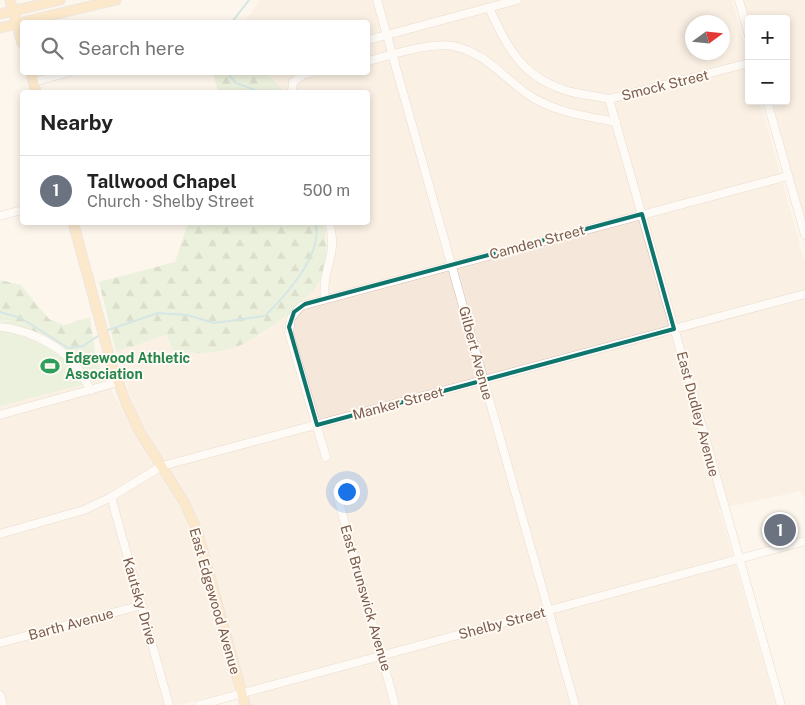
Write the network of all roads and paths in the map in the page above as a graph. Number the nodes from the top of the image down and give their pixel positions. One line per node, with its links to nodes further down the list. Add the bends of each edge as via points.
1 (10, 0): 8 (main road)
2 (60, 0): 8 (main road)
3 (116, 0): 10 (main road)
4 (377, 0): 15 (street, Gilbert Avenue)
5 (517, 0): 7 (street)
6 (739, 0): 12 (street)
7 (489, 8): 15 (street); 26 (street, via 509,49 531,72 564,90)
8 (14, 11): 9 (main road); 11 (main road)
9 (0, 14)
10 (33, 20)
11 (20, 21)
12 (745, 22)
13 (20, 23): 14 (main road)
14 (0, 28)
15 (387, 35): 16 (street); 17 (street, Gilbert Avenue)
16 (370, 39)
17 (393, 55): 18 (street); 28 (street, via 439,45 463,49 485,60 541,103 568,113); 38 (street, Gilbert Avenue)
18 (370, 61)
19 (745, 64): 26 (street, Smock Street)
20 (32, 75): 23 (main road)
21 (59, 75): 23 (street)
22 (303, 75): 25 (street, via 293,82)
23 (34, 82): 24 (main road)
24 (36, 90)
25 (292, 90)
26 (609, 99): 28 (street, East Dudley Avenue)
27 (768, 105): 29 (street)
28 (616, 122): 33 (street, East Dudley Avenue)
29 (788, 176): 31 (street); 33 (street, Camden Street)
30 (805, 199): 31 (street)
31 (796, 201): 37 (street)
32 (20, 211): 34 (street)
33 (642, 214): 38 (street, Camden Street); 42 (street, East Dudley Avenue)
34 (0, 216)
35 (74, 225): 44 (main road, East Edgewood Avenue)
36 (330, 225): 40 (street, via 334,246 325,276)
37 (805, 235)
38 (452, 265): 40 (street, Camden Street); 43 (street, Gilbert Avenue)
39 (805, 294): 42 (street, Manker Street)
40 (325, 299): 47 (street, Camden Street, via 301,306 291,318 288,332)
41 (0, 327): 45 (street, via 38,337 51,346 71,360)
42 (674, 328): 43 (street, Manker Street); 54 (street, East Dudley Avenue)
43 (483, 380): 47 (street, Manker Street); 56 (street, Gilbert Avenue)
44 (118, 382): 45 (street); 49 (main road, East Edgewood Avenue, via 135,422)
45 (91, 390): 46 (street)
46 (0, 415)
47 (317, 425): 48 (street); 49 (street, Manker Street)
48 (326, 457)
49 (162, 466): 51 (street, Manker Street); 59 (main road, East Edgewood Avenue, via 185,504 198,534)
50 (336, 491): 58 (street, East Brunswick Avenue)
51 (111, 497): 52 (street, Manker Street, via 74,514); 55 (street, Kautsky Drive)
52 (0, 534)
53 (805, 542): 54 (street, Shelby Street)
54 (740, 559): 56 (street, Shelby Street); 67 (street, East Dudley Avenue)
55 (142, 605): 57 (street, Barth Avenue); 62 (street, Kautsky Drive)
56 (548, 611): 58 (street, Shelby Street); 66 (street, Gilbert Avenue)
57 (0, 643)
58 (382, 656): 59 (street, Shelby Street); 65 (street, East Brunswick Avenue)
59 (241, 694): 63 (street, Shelby Street); 64 (main road, East Edgewood Avenue)
60 (0, 695): 61 (street)
61 (3, 705)
62 (170, 705)
63 (199, 705)
64 (245, 705)
65 (395, 705)
66 (575, 705)
67 (781, 705)

